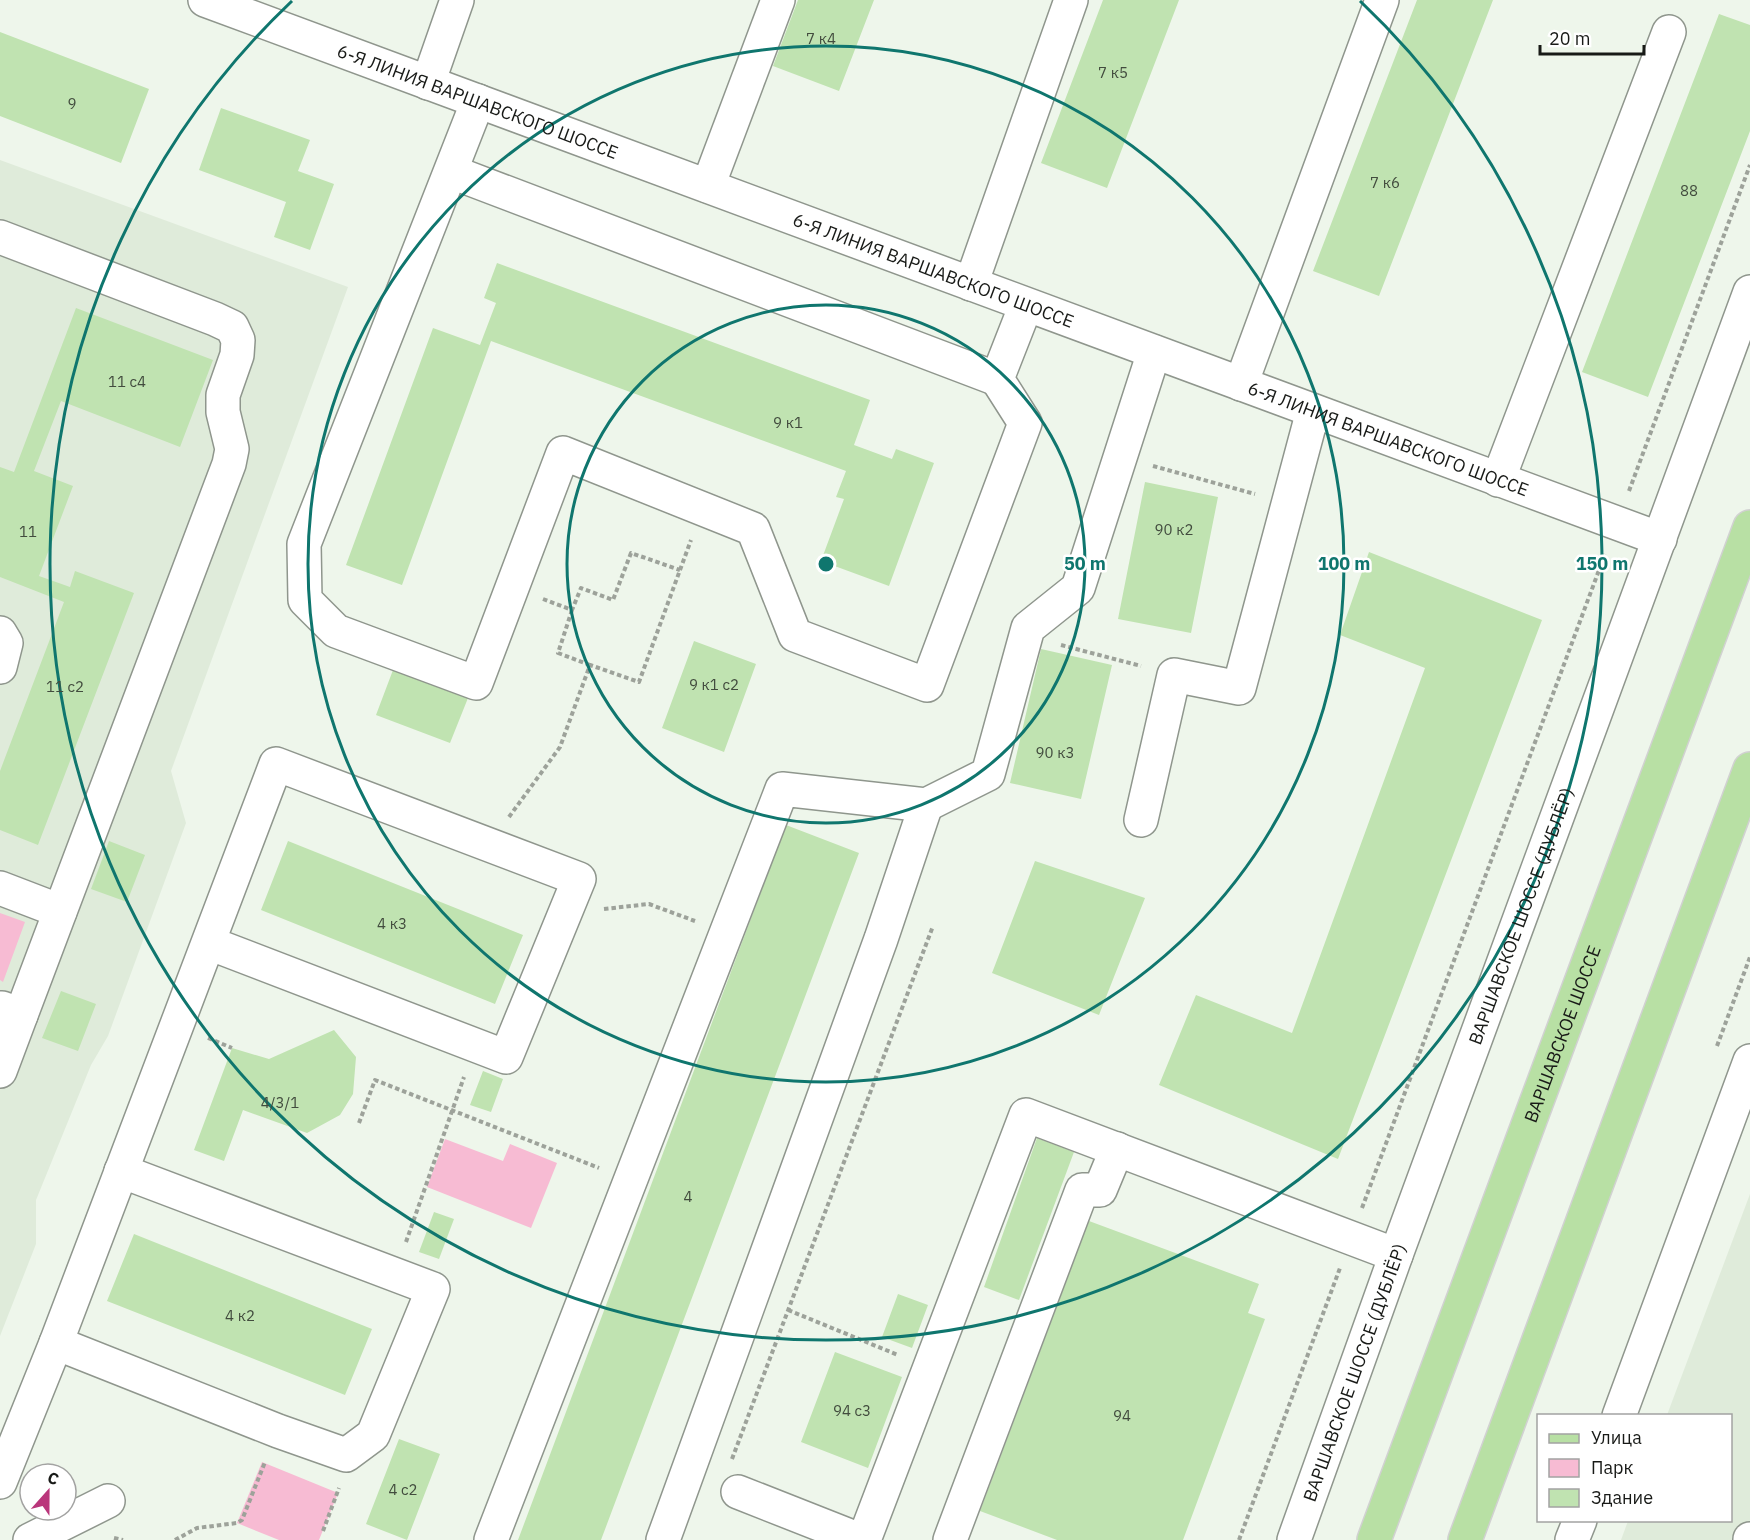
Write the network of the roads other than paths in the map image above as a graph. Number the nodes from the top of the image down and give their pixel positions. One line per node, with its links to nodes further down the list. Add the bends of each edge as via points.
1 (205, 0): 7 (street, 6-Я ЛИНИЯ ВАРШАВСКОГО ШОССЕ)
2 (457, 0): 7 (street)
3 (778, 0): 10 (street)
4 (1071, 0): 12 (street)
5 (1382, 0): 17 (street)
6 (1669, 32): 19 (street)
7 (428, 83): 8 (street, 6-Я ЛИНИЯ ВАРШАВСКОГО ШОССЕ)
8 (478, 101): 9 (street); 10 (street, 6-Я ЛИНИЯ ВАРШАВСКОГО ШОССЕ)
9 (452, 172): 16 (street); 16 (street, via 304,544 305,600 336,631 476,683 563,453 753,530 795,635 927,685 1025,423)
10 (708, 186): 12 (street, 6-Я ЛИНИЯ ВАРШАВСКОГО ШОССЕ)
11 (0, 237): 28 (street, via 215,319 232,327 238,340 223,395 222,412 232,449 229,464)
12 (971, 284): 14 (street, 6-Я ЛИНИЯ ВАРШАВСКОГО ШОССЕ)
13 (1750, 292): 21 (street, ВАРШАВСКОЕ ШОССЕ (ДУБЛЁР))
14 (1026, 305): 15 (street, 6-Я ЛИНИЯ ВАРШАВСКОГО ШОССЕ); 16 (street)
15 (1154, 352): 17 (street, 6-Я ЛИНИЯ ВАРШАВСКОГО ШОССЕ); 25 (street, via 1078,588 1028,627 988,774)
16 (997, 379)
17 (1241, 384): 18 (street, 6-Я ЛИНИЯ ВАРШАВСКОГО ШОССЕ)
18 (1312, 411): 19 (street, 6-Я ЛИНИЯ ВАРШАВСКОГО ШОССЕ); 26 (street, via 1239,688 1174,675)
19 (1498, 480): 21 (street, 6-Я ЛИНИЯ ВАРШАВСКОГО ШОССЕ)
20 (1750, 527): 49 (main road, ВАРШАВСКОЕ ШОССЕ)
21 (1660, 539): 35 (street, ВАРШАВСКОЕ ШОССЕ (ДУБЛЁР))
22 (0, 633): 23 (street, via 6,643)
23 (0, 667)
24 (1750, 770): 50 (main road)
25 (926, 805): 43 (street, via 782,789); 44 (street)
26 (1141, 820)
27 (0, 888): 28 (street)
28 (60, 911): 30 (street)
29 (209, 943): 29 (street, via 276,764 579,879 506,1057); 34 (street)
30 (11, 1011): 32 (street)
31 (1750, 1061): 37 (street)
32 (0, 1071)
33 (1117, 1149): 35 (street); 46 (street, via 1058,1137 1026,1115); 47 (street, via 1100,1190 1082,1190)
34 (121, 1171): 36 (street); 36 (street, via 433,1289 373,1436 346,1455)
35 (1396, 1255): 48 (street, ВАРШАВСКОЕ ШОССЕ (ДУБЛЁР))
36 (56, 1343): 39 (street)
37 (1620, 1414)
38 (734, 1477): 45 (street)
39 (0, 1482)
40 (108, 1501): 42 (street)
41 (1580, 1522): 51 (street)
42 (30, 1540)
43 (491, 1540)
44 (663, 1540)
45 (860, 1540)
46 (864, 1540)
47 (950, 1540)
48 (1294, 1540)
49 (1374, 1540)
50 (1465, 1540)
51 (1572, 1540)

